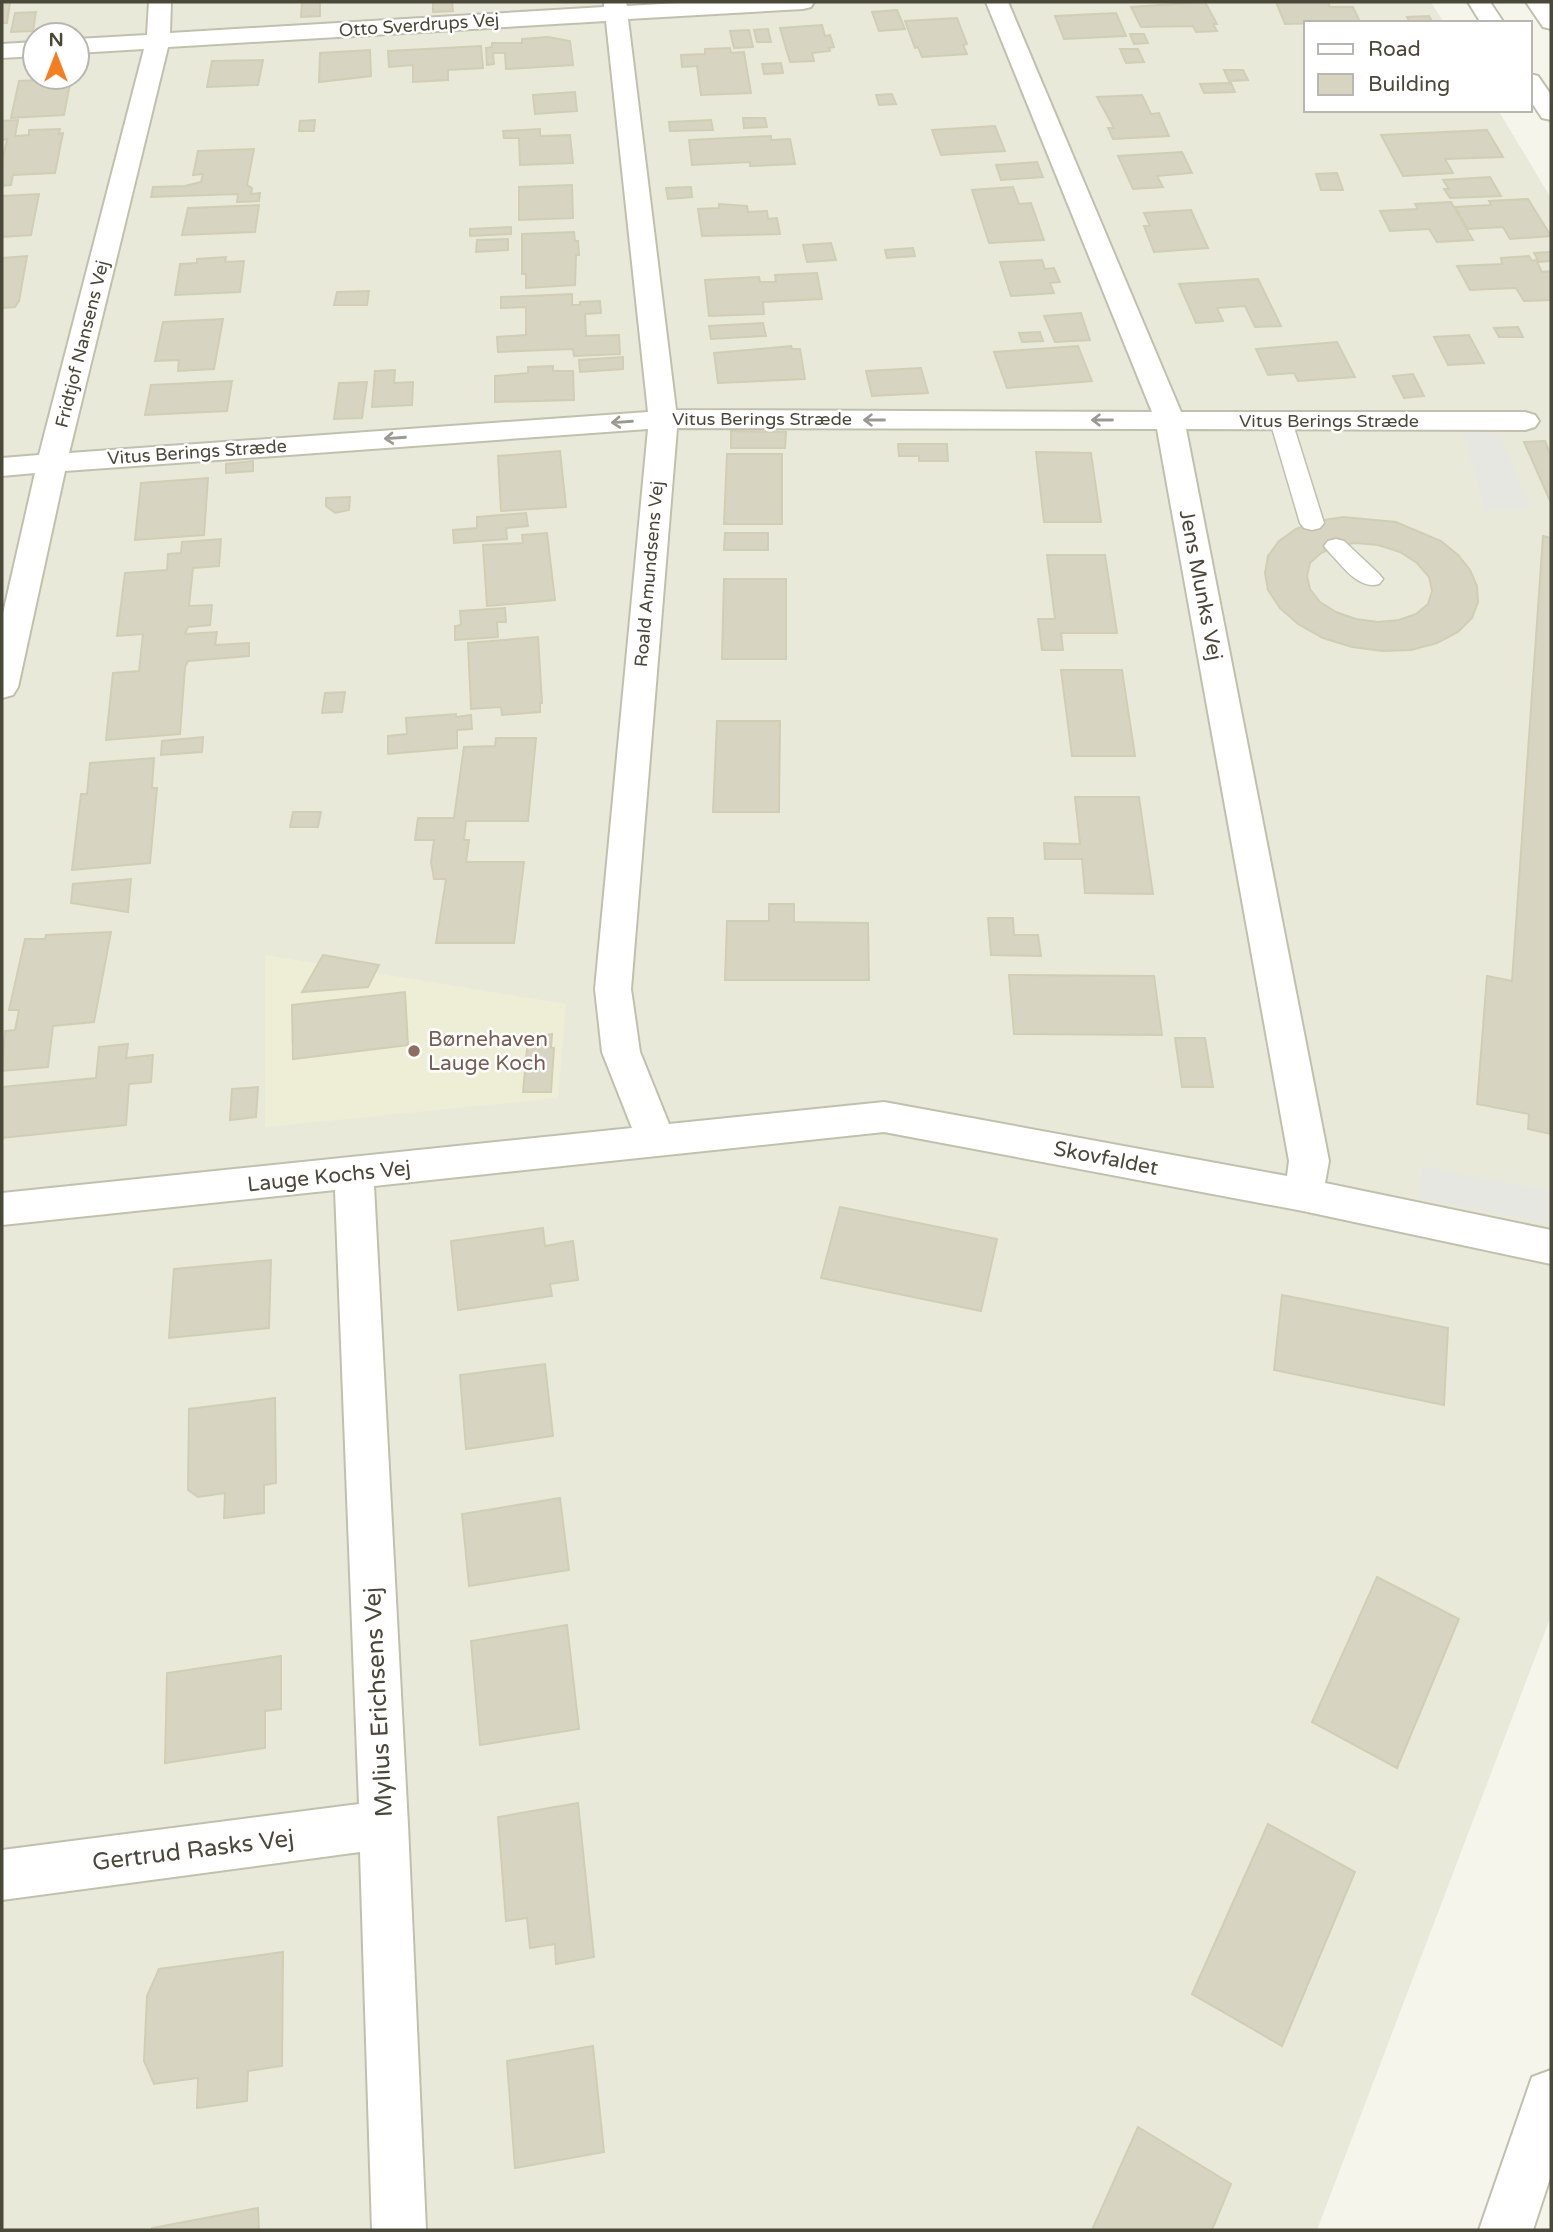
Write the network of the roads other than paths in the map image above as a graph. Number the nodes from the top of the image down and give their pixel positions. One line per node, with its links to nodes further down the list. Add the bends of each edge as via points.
1 (160, 2): 9 (street, Fridtjof Nansens Vej)
2 (803, 2): 6 (street, Otto Sverdrups Vej)
3 (997, 2): 16 (street, Jens Munks Vej)
4 (1479, 2): 7 (street)
5 (1537, 2): 8 (street)
6 (616, 7): 9 (street, Otto Sverdrups Vej); 15 (street, Roald Amundsens Vej)
7 (1492, 21)
8 (1551, 22)
9 (158, 41): 10 (street, Otto Sverdrups Vej); 19 (street, Fridtjof Nansens Vej)
10 (91, 45)
11 (21, 50): 12 (street)
12 (2, 51)
13 (1532, 83): 14 (street)
14 (1551, 113)
15 (663, 419): 16 (street, Vitus Berings Stræde, one-way to 15); 19 (street, Vitus Berings Stræde, one-way to 19); 25 (street, Roald Amundsens Vej, via 612,989 621,1052)
16 (1170, 420): 17 (street, Vitus Berings Stræde); 27 (street, Jens Munks Vej, via 1309,1161)
17 (1281, 421): 18 (street, Vitus Berings Stræde); 21 (lane)
18 (1525, 421)
19 (52, 463): 20 (street, Vitus Berings Stræde); 24 (street, Fridtjof Nansens Vej)
20 (2, 467)
21 (1312, 523)
22 (1336, 546): 23 (lane)
23 (1371, 579)
24 (2, 687)
25 (657, 1141): 26 (street, Lauge Kochs Vej); 27 (street, Skovfaldet, via 884,1117)
26 (354, 1174): 28 (street, Lauge Kochs Vej); 30 (street, Mylius Erichsens Vej)
27 (1303, 1195): 29 (street, Skovfaldet)
28 (2, 1209)
29 (1551, 1247)
30 (384, 1825): 31 (street, Gertrud Rasks Vej); 33 (street, Mylius Erichsens Vej)
31 (2, 1875)
32 (1551, 2096): 34 (street)
33 (399, 2230)
34 (1506, 2230)

